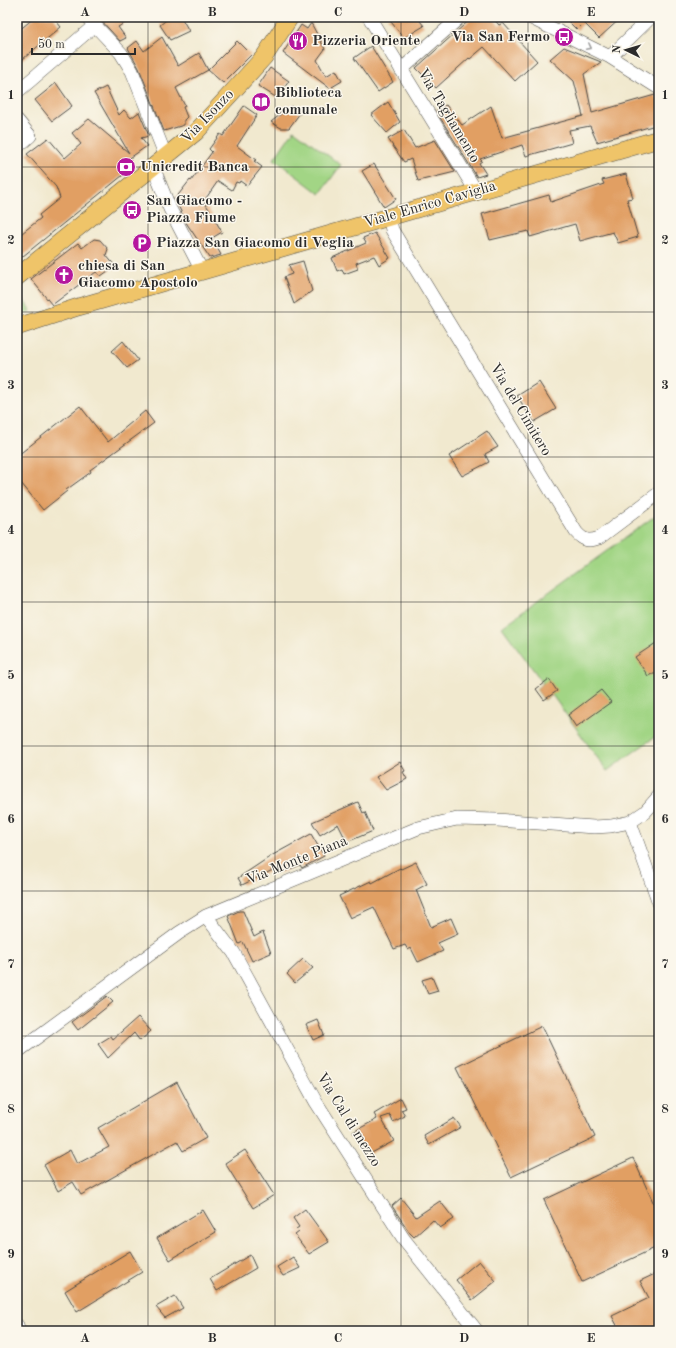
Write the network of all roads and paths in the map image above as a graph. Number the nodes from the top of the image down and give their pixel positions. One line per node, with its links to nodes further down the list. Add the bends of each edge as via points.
1 (290, 17): 14 (main road, Via Isonzo, via 264,57 196,132)
2 (369, 17): 8 (street, Via Tagliamento)
3 (460, 17): 8 (street)
4 (529, 17): 7 (street, one-way to 7)
5 (650, 17): 7 (street)
6 (91, 21): 10 (street); 14 (street, via 121,53 132,71)
7 (610, 57): 9 (street)
8 (401, 70): 15 (street, Via Tagliamento)
9 (659, 88)
10 (17, 92)
11 (17, 120): 13 (street, via 30,136)
12 (659, 139): 15 (main road, Viale Enrico Caviglia)
13 (17, 147)
14 (160, 162): 17 (street, via 166,201); 18 (main road, Via Isonzo)
15 (476, 191): 16 (main road, Viale Enrico Caviglia)
16 (389, 216): 17 (main road, Viale Enrico Caviglia); 20 (street, Via del Cimitero, via 392,230 579,535 590,541 599,538)
17 (202, 271): 19 (main road, Viale Enrico Caviglia)
18 (17, 277)
19 (17, 327)
20 (659, 493)
21 (659, 796): 22 (street, via 645,812)
22 (630, 822): 23 (street); 24 (street, Via Monte Piana, via 594,827 457,819 418,828)
23 (659, 904)
24 (206, 916): 25 (street, Via Monte Piana, via 179,932); 28 (street, Via Cal di mezzo, via 234,953 316,1102 399,1231)
25 (17, 1052)
26 (17, 1325): 27 (street)
27 (19, 1331)
28 (477, 1331)

